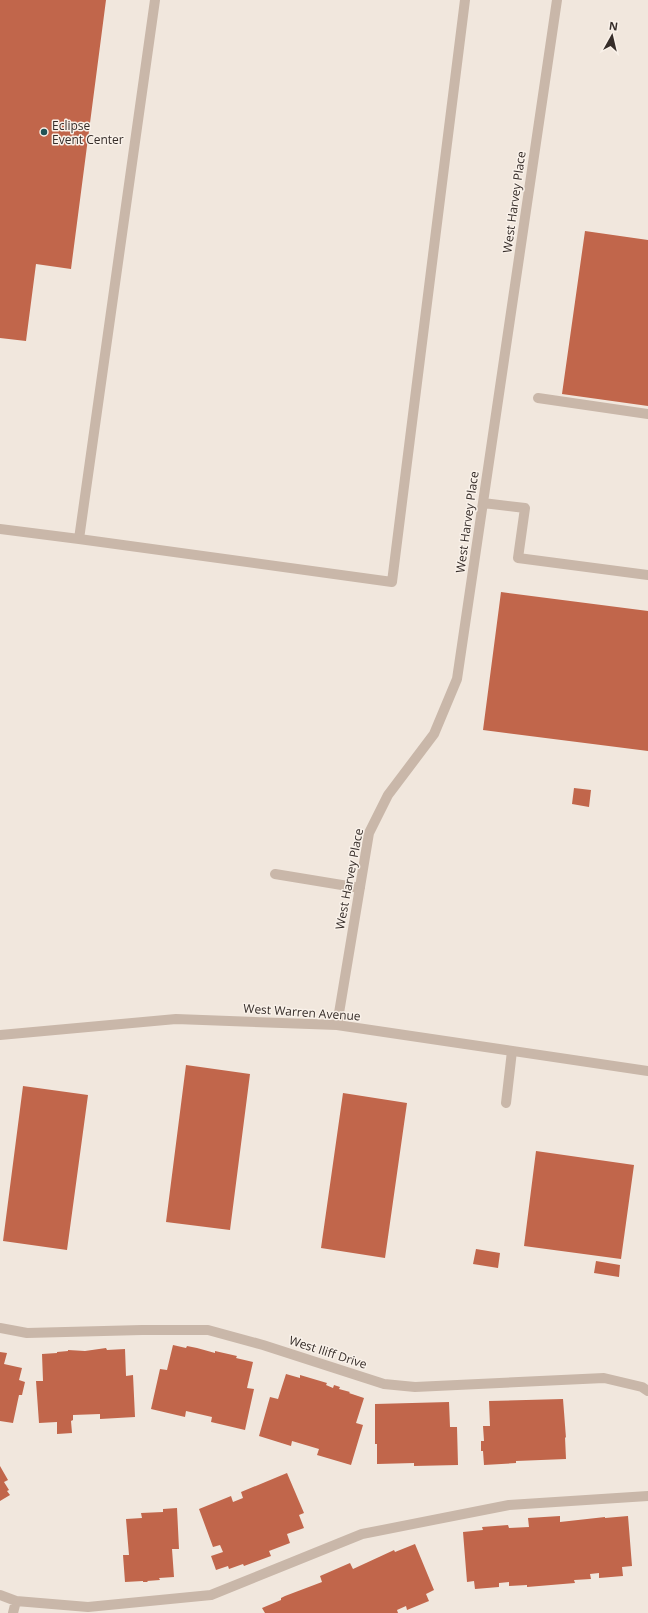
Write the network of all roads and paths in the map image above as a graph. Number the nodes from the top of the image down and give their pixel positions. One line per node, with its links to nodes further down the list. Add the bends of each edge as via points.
1 (155, 0): 8 (street)
2 (465, 0): 8 (street, via 392,582)
3 (557, 0): 6 (street, West Harvey Place)
4 (538, 398): 5 (street)
5 (648, 414)
6 (483, 503): 9 (street, via 525,508 518,558); 11 (street, West Harvey Place, via 457,679 434,734 388,794 369,833)
7 (0, 529): 8 (street)
8 (79, 540)
9 (648, 575)
10 (275, 874): 11 (street)
11 (360, 888): 12 (street, West Harvey Place)
12 (337, 1025): 13 (street, West Warren Avenue, via 176,1019); 14 (street, West Warren Avenue)
13 (0, 1035)
14 (512, 1051): 15 (street, West Warren Avenue); 16 (street)
15 (648, 1071)
16 (506, 1103)
17 (0, 1328): 18 (street, West Iliff Drive, via 27,1333 208,1330 384,1384 415,1387 604,1378 642,1387)
18 (648, 1391)
19 (648, 1496): 21 (street, via 509,1505 362,1534 211,1595 88,1607)
20 (0, 1596): 21 (street)
21 (16, 1601): 22 (street)
22 (13, 1613)

